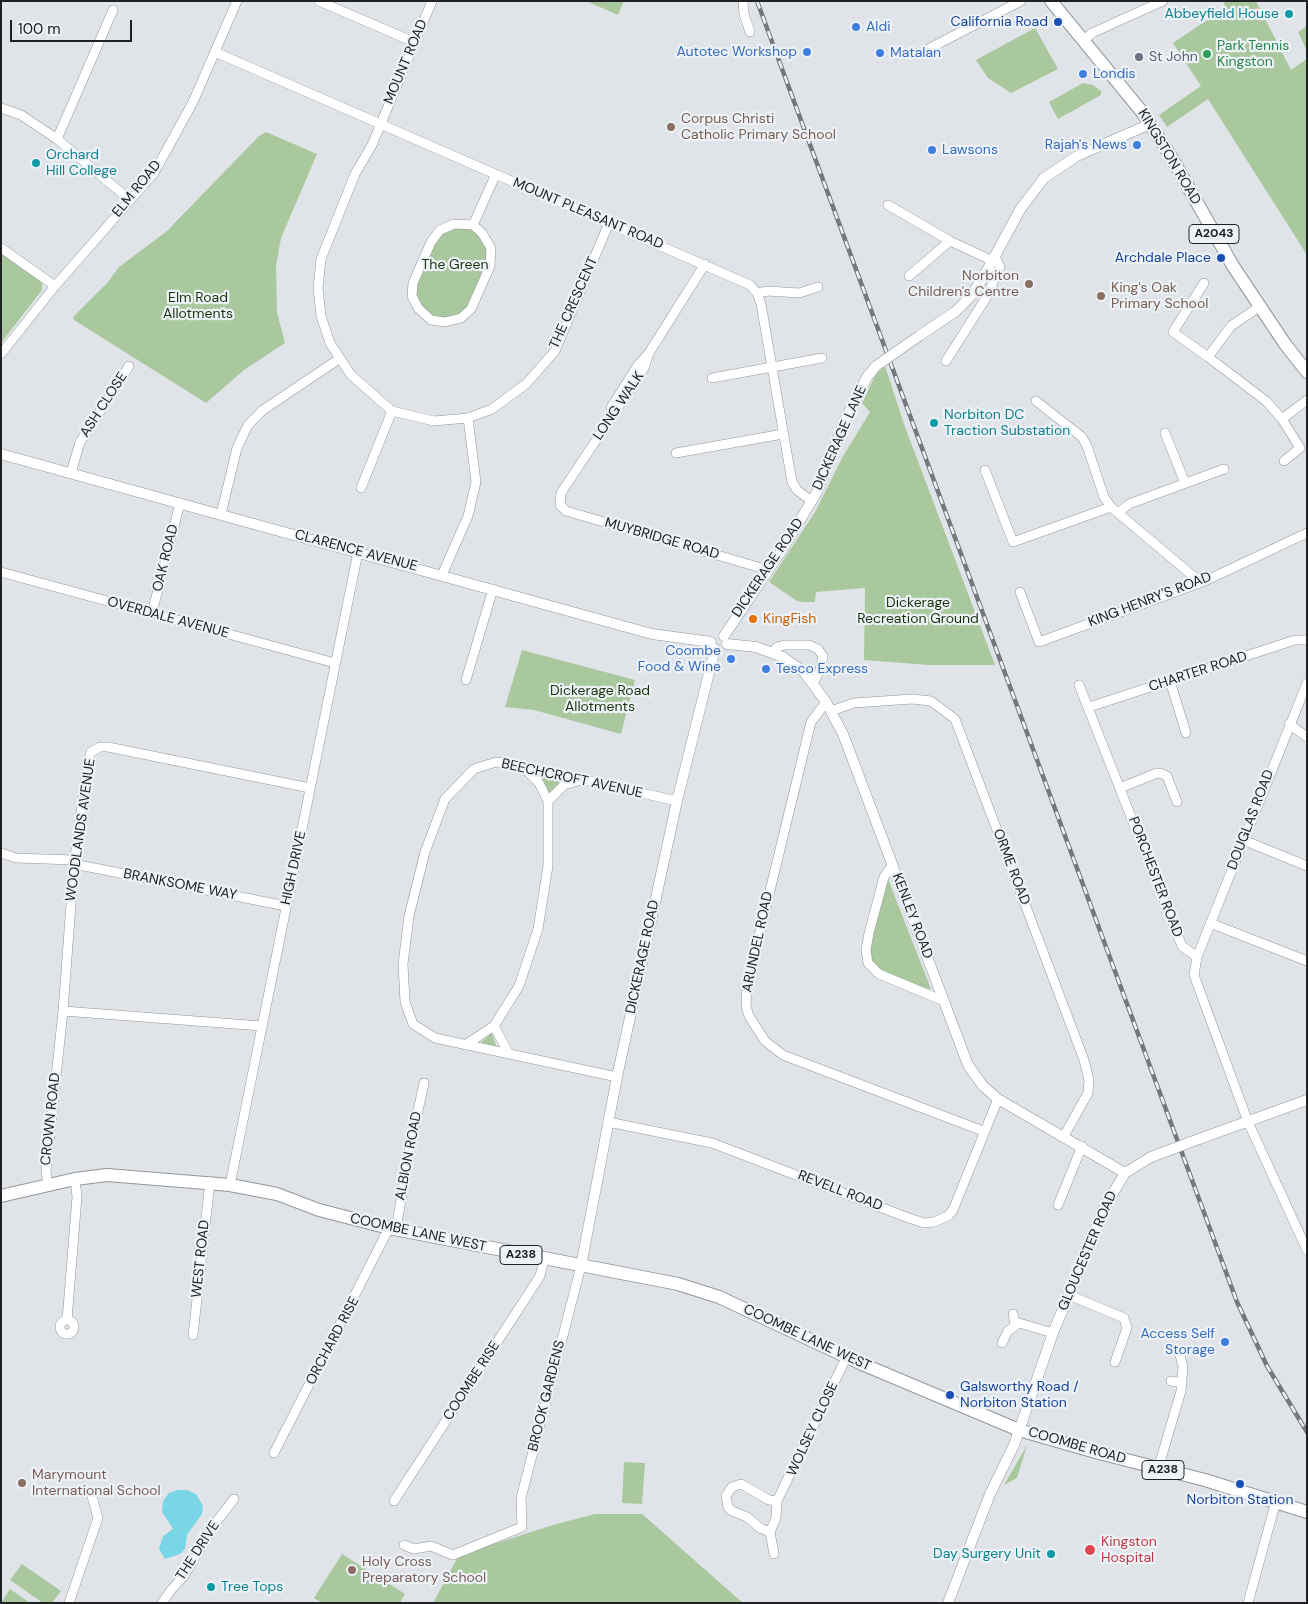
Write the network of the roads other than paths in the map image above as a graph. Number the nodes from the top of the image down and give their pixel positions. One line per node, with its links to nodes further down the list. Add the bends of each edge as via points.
1 (237, 1): 13 (street, ELM ROAD)
2 (319, 1): 11 (street)
3 (432, 1): 11 (street, MOUNT ROAD)
4 (743, 1): 9 (street)
5 (1021, 1): 12 (street)
6 (1051, 1): 10 (main road, KINGSTON ROAD / A2043)
7 (1163, 1): 10 (street, via 1092,33)
8 (113, 10): 17 (street)
9 (750, 32)
10 (1084, 40): 16 (main road, KINGSTON ROAD / A2043)
11 (414, 42): 15 (street, MOUNT ROAD)
12 (930, 48)
13 (215, 52): 15 (street, MOUNT PLEASANT ROAD); 19 (street, ELM ROAD, via 172,142 154,173)
14 (1, 108): 17 (street, via 21,115)
15 (380, 124): 18 (street, MOUNT PLEASANT ROAD); 36 (street, THE CRESCENT, via 330,234 318,275 321,316)
16 (1150, 124): 25 (street, DICKERAGE LANE, via 1077,156 1050,172 1021,208); 32 (main road, KINGSTON ROAD / A2043)
17 (57, 139): 19 (street)
18 (496, 174): 21 (street, MOUNT PLEASANT ROAD); 22 (street)
19 (130, 200): 29 (street, ELM ROAD)
20 (888, 205): 23 (street)
21 (609, 223): 26 (street, MOUNT PLEASANT ROAD); 45 (street, THE CRESCENT, via 555,351 526,384 492,409)
22 (473, 225): 22 (street, via 491,248 490,266 470,309 462,318 445,322 431,320 418,308 412,296 413,283 431,242 440,230 454,224)
23 (950, 241): 25 (street); 27 (street)
24 (1, 248): 29 (street)
25 (994, 259): 37 (street, via 1000,267 986,298); 57 (street, DICKERAGE LANE, bridge, via 964,304 876,366 867,377 844,422 821,485)
26 (705, 264): 31 (street, MOUNT PLEASANT ROAD, via 746,282); 59 (street, LONG WALK, via 596,431 561,493)
27 (909, 276)
28 (1204, 283): 34 (street, via 1174,332)
29 (55, 286): 33 (street, ELM ROAD)
30 (818, 287): 31 (street, via 799,294 768,291)
31 (757, 294): 39 (street)
32 (1259, 306): 34 (street, via 1231,326); 40 (main road, KINGSTON ROAD / A2043)
33 (1, 354)
34 (1208, 357): 46 (street, via 1266,401)
35 (822, 358): 39 (street)
36 (339, 359): 44 (street, THE CRESCENT, via 356,380); 61 (street, via 263,410 248,425 237,448)
37 (946, 361)
38 (128, 366): 54 (street, ASH CLOSE, via 80,442)
39 (773, 367): 41 (street); 48 (street)
40 (1307, 372)
41 (712, 378)
42 (1307, 400): 46 (street)
43 (1036, 401): 60 (street, via 1082,437 1104,497)
44 (392, 411): 45 (street, THE CRESCENT, via 434,420); 56 (street)
45 (468, 418): 66 (street, via 476,482 468,516)
46 (1282, 419): 51 (street, via 1300,448)
47 (1165, 433): 55 (street)
48 (784, 434): 49 (street); 57 (street, via 792,482)
49 (676, 453)
50 (1, 454): 54 (street, CLARENCE AVENUE)
51 (1284, 461)
52 (1224, 468): 55 (street)
53 (985, 470): 60 (street, via 1013,542)
54 (71, 473): 58 (street, CLARENCE AVENUE)
55 (1185, 484): 60 (street)
56 (361, 488)
57 (810, 500): 65 (street, DICKERAGE ROAD)
58 (180, 503): 61 (street, CLARENCE AVENUE); 70 (street, OAK ROAD)
59 (560, 506): 65 (street, MUYBRIDGE ROAD, via 566,511)
60 (1114, 510): 67 (street, via 1193,576)
61 (221, 514): 63 (street, CLARENCE AVENUE)
62 (1307, 533): 67 (street, KING HENRY'S ROAD)
63 (358, 552): 66 (street, CLARENCE AVENUE); 75 (street, HIGH DRIVE)
64 (1, 572): 70 (street, OVERDALE AVENUE)
65 (766, 572): 71 (street, DICKERAGE ROAD)
66 (442, 575): 68 (street, CLARENCE AVENUE)
67 (1205, 580): 69 (street, KING HENRY'S ROAD, via 1039,642)
68 (493, 590): 73 (street, CLARENCE AVENUE, via 662,636); 76 (street)
69 (1020, 592)
70 (152, 613): 75 (street, OVERDALE AVENUE)
71 (726, 640): 73 (street, KENLEY ROAD, via 722,650); 74 (street, KENLEY ROAD)
72 (1307, 640): 77 (street, CHARTER ROAD, via 1296,640)
73 (713, 646): 91 (street, DICKERAGE ROAD)
74 (773, 652): 78 (street, KENLEY ROAD, via 794,664); 78 (street, via 785,645 809,645 818,649 823,656)
75 (335, 663): 88 (street, HIGH DRIVE)
76 (466, 680)
77 (1170, 681): 82 (street, CHARTER ROAD); 84 (street)
78 (813, 683): 81 (street, KENLEY ROAD)
79 (1307, 683): 83 (street, DOUGLAS ROAD)
80 (1079, 685): 82 (street, PORCHESTER ROAD)
81 (829, 706): 96 (street, KENLEY ROAD); 115 (street, ARUNDEL ROAD, via 810,722 747,985 749,1016 765,1041 783,1054); 116 (street, ORME ROAD, via 931,701 955,719 1084,1060 1089,1080 1088,1093)
82 (1089, 708): 89 (street, PORCHESTER ROAD)
83 (1289, 724): 85 (street); 93 (street, DOUGLAS ROAD)
84 (1186, 733)
85 (1307, 737)
86 (524, 767): 87 (street, BEECHCROFT AVENUE); 90 (street, via 539,783); 106 (street, BEECHCROFT AVENUE, via 496,762 474,769 445,799 425,852 409,916 403,964 405,1002 413,1024 435,1038)
87 (584, 779): 90 (street, via 564,785); 91 (street, BEECHCROFT AVENUE)
88 (310, 788): 95 (street, WOODLANDS AVENUE, via 100,747 91,752 88,760); 98 (street, HIGH DRIVE)
89 (1120, 788): 92 (street, via 1157,773 1163,774 1168,776); 100 (street, PORCHESTER ROAD, via 1182,946)
90 (548, 801): 105 (street, via 548,866 538,929 519,986)
91 (677, 801): 109 (street, DICKERAGE ROAD)
92 (1177, 802)
93 (1243, 840): 97 (street); 99 (street, DOUGLAS ROAD)
94 (1, 854): 95 (street, BRANKSOME WAY)
95 (74, 862): 98 (street, BRANKSOME WAY); 103 (street, WOODLANDS AVENUE)
96 (892, 866): 102 (street, KENLEY ROAD); 102 (street, via 884,877 869,933 868,963 879,974)
97 (1307, 866)
98 (286, 906): 104 (street, HIGH DRIVE)
99 (1210, 923): 100 (street, DOUGLAS ROAD); 101 (street)
100 (1197, 957): 114 (street, via 1194,975)
101 (1307, 961)
102 (944, 1001): 111 (street, KENLEY ROAD, via 968,1065 983,1086)
103 (63, 1011): 104 (street); 108 (street, WOODLANDS AVENUE)
104 (262, 1026): 122 (street, HIGH DRIVE)
105 (494, 1026): 106 (street); 107 (street)
106 (465, 1045): 107 (street, BEECHCROFT AVENUE)
107 (508, 1052): 109 (street, BEECHCROFT AVENUE)
108 (58, 1053): 121 (street, CROWN ROAD, via 46,1171)
109 (617, 1077): 113 (street, DICKERAGE ROAD)
110 (424, 1084): 125 (street, ALBION ROAD)
111 (998, 1098): 115 (street, REVELL ROAD); 116 (street, KENLEY ROAD)
112 (1307, 1100): 114 (street, GLOUCESTER ROAD)
113 (608, 1122): 115 (street, REVELL ROAD, via 712,1142 924,1223 941,1220 953,1210); 128 (street, DICKERAGE ROAD)
114 (1248, 1122): 118 (street, GLOUCESTER ROAD, bridge, via 1151,1157); 126 (street)
115 (983, 1131)
116 (1064, 1136): 117 (street, KENLEY ROAD)
117 (1082, 1146): 118 (street, KENLEY ROAD); 124 (street)
118 (1125, 1173): 129 (street, GLOUCESTER ROAD, via 1104,1208)
119 (75, 1179): 120 (main road, COOMBE LANE WEST / A238, via 107,1175); 121 (main road, COOMBE LANE WEST / A238); 131 (street, via 77,1197)
120 (210, 1182): 122 (main road, COOMBE LANE WEST / A238); 134 (street, WEST ROAD)
121 (48, 1185): 123 (main road, COOMBE LANE WEST / A238)
122 (230, 1185): 125 (main road, COOMBE LANE WEST / A238, via 277,1194 319,1210)
123 (1, 1196)
124 (1058, 1205)
125 (392, 1228): 127 (main road, COOMBE LANE WEST / A238); 142 (street, ORCHARD RISE)
126 (1307, 1250)
127 (544, 1259): 128 (main road, COOMBE LANE WEST / A238); 146 (street, COOMBE RISE, via 540,1276)
128 (580, 1266): 137 (main road, COOMBE LANE WEST / A238, via 700,1290); 151 (street, BROOK GARDENS, via 521,1498 522,1527 452,1555 431,1546 414,1550)
129 (1070, 1295): 133 (street, GLOUCESTER ROAD); 138 (street, via 1119,1314 1127,1322 1126,1334)
130 (1013, 1314): 132 (street)
131 (67, 1320)
132 (1016, 1324): 133 (street); 135 (street)
133 (1053, 1333): 141 (street, GLOUCESTER ROAD)
134 (193, 1335)
135 (1002, 1343)
136 (1180, 1355): 140 (street)
137 (847, 1356): 141 (main road, COOMBE LANE WEST / A238); 147 (street, WOLSEY CLOSE)
138 (1114, 1362)
139 (1171, 1381): 140 (street)
140 (1182, 1383): 143 (street)
141 (1019, 1430): 143 (main road, COOMBE ROAD / A238); 155 (street, GLOUCESTER ROAD)
142 (274, 1453)
143 (1158, 1468): 148 (main road, COOMBE ROAD / A238)
144 (91, 1493): 153 (street, via 98,1518)
145 (234, 1499): 154 (street, THE DRIVE, via 214,1525 184,1576)
146 (394, 1501)
147 (778, 1501): 150 (street, WOLSEY CLOSE); 150 (street, via 769,1500 741,1484 732,1487 726,1496 732,1511)
148 (1276, 1501): 149 (main road, COOMBE ROAD / A238); 156 (street)
149 (1307, 1512)
150 (770, 1532): 152 (street, WOLSEY CLOSE)
151 (404, 1545)
152 (774, 1554)
153 (69, 1603)
154 (162, 1603)
155 (948, 1603)
156 (1248, 1603)

